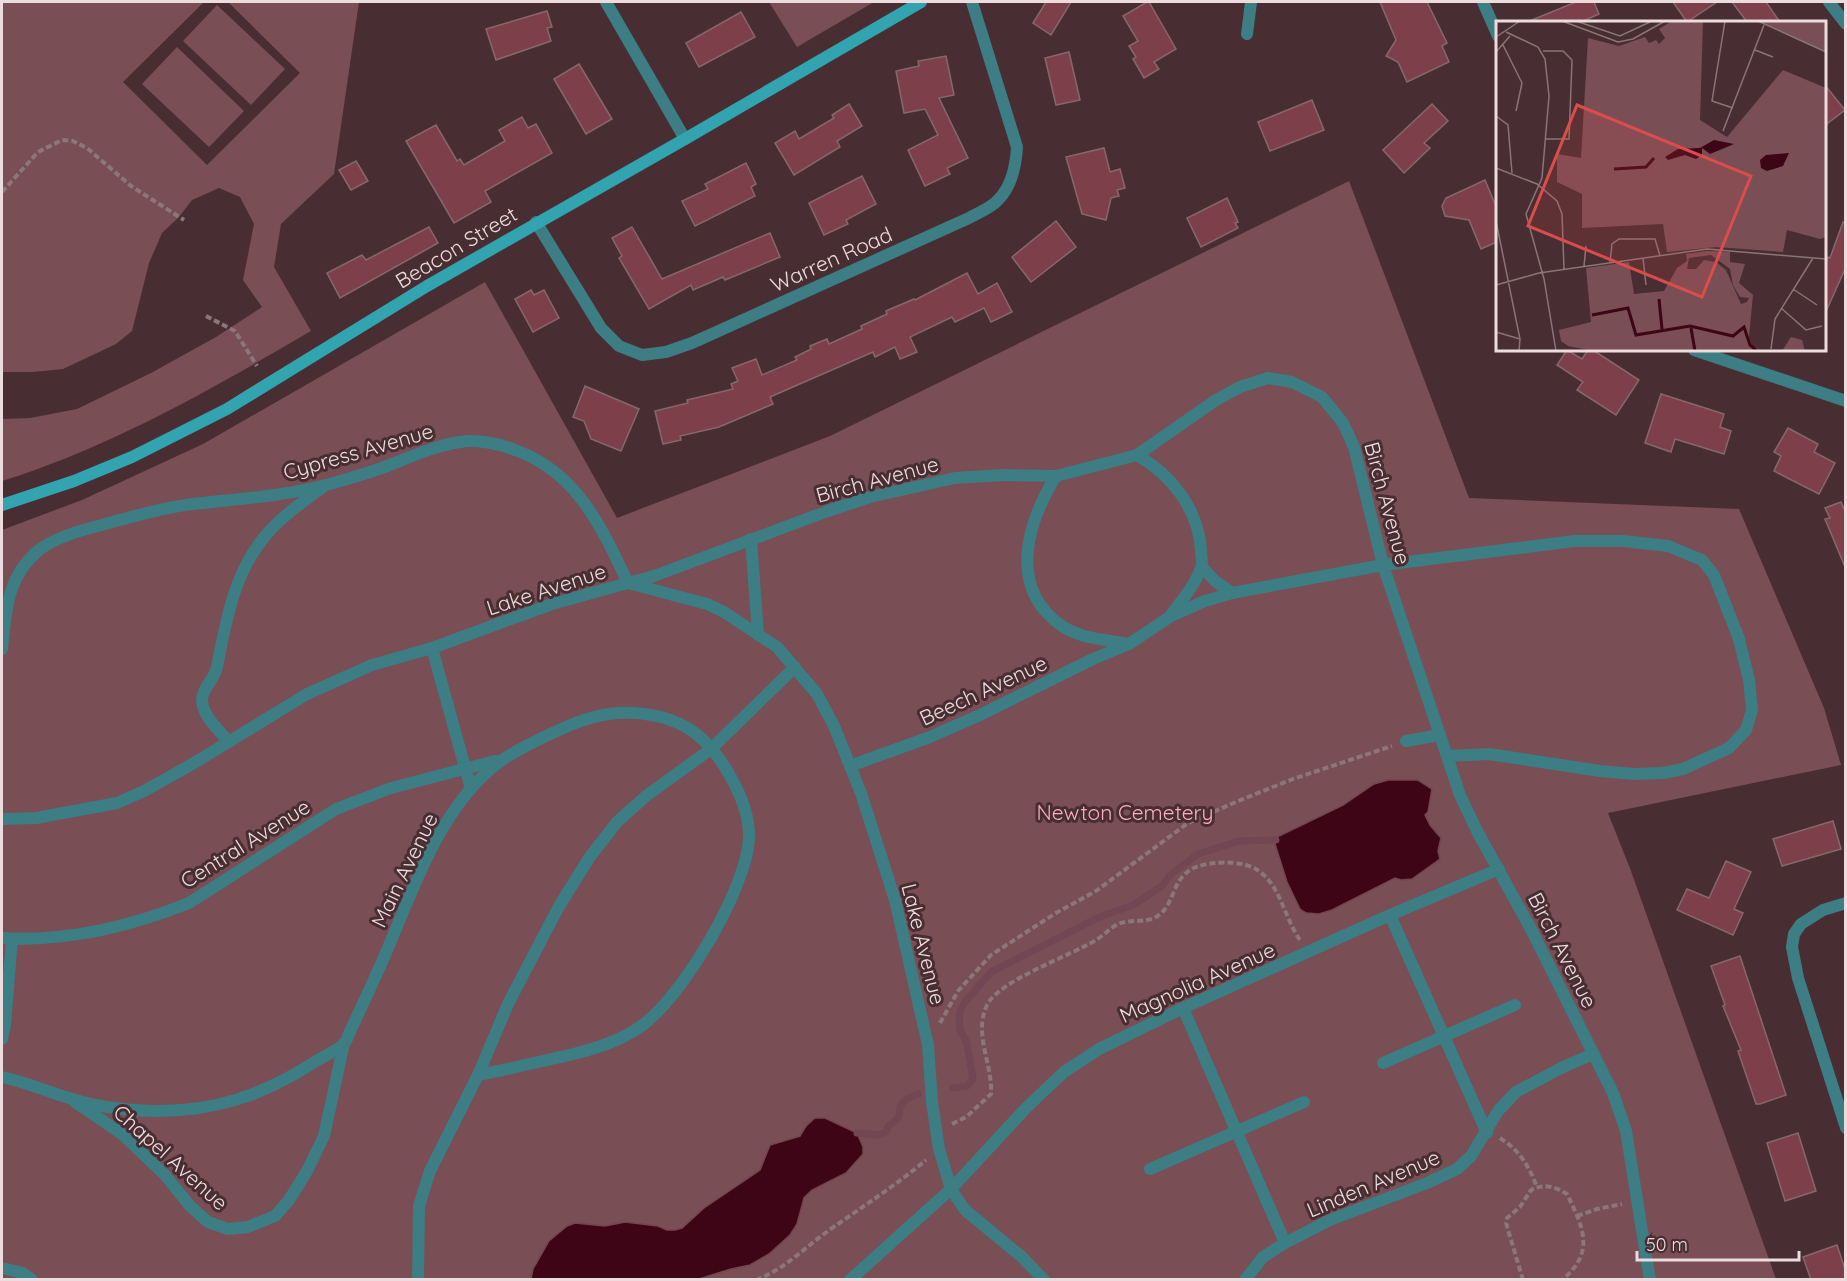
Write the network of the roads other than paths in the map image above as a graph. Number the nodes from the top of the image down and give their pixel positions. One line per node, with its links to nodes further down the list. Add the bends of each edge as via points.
1 (606, 2): 10 (street)
2 (921, 2): 10 (main road, Beacon Street)
3 (972, 2): 11 (street, Warren Road, via 1017,147 1010,180 998,200 969,218 692,343 642,355 619,346 601,328)
4 (1251, 2): 8 (street)
5 (1483, 2): 9 (street)
6 (1829, 2): 7 (street)
7 (1845, 24)
8 (1247, 34)
9 (1496, 34)
10 (685, 139): 11 (main road, Beacon Street)
11 (536, 222): 17 (main road, Beacon Street, via 227,409 132,457)
12 (1697, 351): 13 (street)
13 (1845, 401)
14 (1137, 455): 15 (street, Birch Avenue); 19 (street, Birch Avenue, via 1240,387 1268,378 1292,382 1322,397 1343,423 1354,447); 20 (street, via 1154,465 1185,500 1200,532)
15 (1056, 476): 18 (street, Birch Avenue, via 955,478 870,497); 25 (street, via 1033,521 1027,551 1028,576 1036,595 1063,627 1090,638)
16 (324, 486): 21 (street, Cypress Avenue, via 462,442 485,442 516,450 541,461 587,504); 27 (street, Cypress Avenue, via 145,513 62,538 42,548 15,579 8,600); 31 (street, via 267,535 249,558 232,599 217,671 204,690 202,701 212,722)
17 (2, 505)
18 (752, 539): 21 (street, Birch Avenue); 24 (street)
19 (1383, 565): 22 (street); 29 (street, Birch Avenue); 33 (street, via 1575,541 1668,546 1702,560 1714,575 1739,639 1752,710 1746,730 1729,748 1683,769 1633,774 1489,754)
20 (1202, 567): 22 (street); 23 (street)
21 (628, 583): 24 (street, Lake Avenue, via 707,604); 26 (street, Lake Avenue, via 552,604)
22 (1232, 593): 23 (street)
23 (1170, 616): 25 (street)
24 (758, 635): 28 (street, Lake Avenue, via 777,647)
25 (1130, 644): 35 (street, Beech Avenue, via 930,737)
26 (432, 648): 31 (street, Lake Avenue, via 372,665 307,694); 36 (street)
27 (2, 649)
28 (795, 667): 32 (street); 35 (street, Lake Avenue, via 817,694)
29 (1440, 735): 30 (street); 33 (street, Birch Avenue)
30 (1406, 741)
31 (229, 742): 38 (street, Lake Avenue, via 117,803 36,818)
32 (711, 749): 34 (street, Main Avenue, via 688,728 638,712 582,720); 50 (street, via 617,822 590,858 558,908 508,1004); 50 (street, Main Avenue, via 742,798 749,842 740,881 698,960 669,999 643,1025 619,1040 585,1052)
33 (1447, 756): 39 (street, Birch Avenue, via 1460,795)
34 (504, 758): 36 (street, Central Avenue); 37 (street, Main Avenue)
35 (850, 766): 58 (street, Lake Avenue, via 894,900 928,1045 936,1132)
36 (465, 770): 37 (street); 42 (street, Central Avenue, via 391,788 336,809 198,898 162,914 78,935)
37 (471, 789): 47 (street, Main Avenue, via 431,852)
38 (2, 819)
39 (1499, 869): 41 (street, Magnolia Avenue); 48 (street, Birch Avenue)
40 (1845, 903): 54 (street, via 1812,915 1801,924 1792,947)
41 (1390, 915): 44 (street, Magnolia Avenue); 45 (street)
42 (7, 938): 46 (street)
43 (1515, 1005): 45 (street)
44 (1183, 1008): 55 (street); 58 (street, Magnolia Avenue, via 1099,1048 1064,1072)
45 (1443, 1036): 49 (street); 56 (street)
46 (2, 1039)
47 (344, 1043): 52 (street, via 286,1080 229,1102 154,1111); 52 (street, Chapel Avenue, via 324,1136 307,1171 275,1216 248,1227 228,1229 208,1222 122,1134)
48 (1593, 1054): 56 (street, Linden Avenue, via 1516,1092 1498,1111); 66 (street, Birch Avenue, via 1613,1093 1626,1131)
49 (1383, 1063)
50 (478, 1075): 62 (street, via 430,1171 419,1206)
51 (2, 1077): 52 (street)
52 (70, 1099)
53 (1304, 1102): 55 (street)
54 (1845, 1128)
55 (1236, 1131): 57 (street); 59 (street)
56 (1487, 1133): 59 (street, Linden Avenue, via 1457,1169 1330,1220)
57 (1150, 1169)
58 (951, 1189): 63 (street); 64 (street, Lake Avenue, via 965,1210)
59 (1285, 1243): 65 (street, Linden Avenue, via 1263,1257)
60 (2, 1268): 61 (street, via 23,1273)
61 (32, 1280)
62 (418, 1280)
63 (850, 1280)
64 (1044, 1280)
65 (1245, 1280)
66 (1650, 1280)

